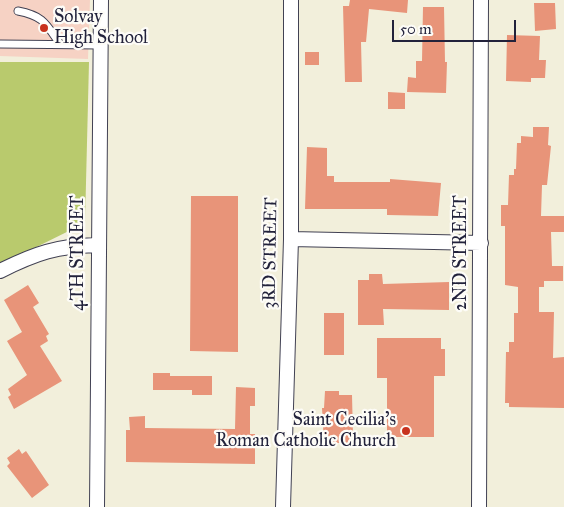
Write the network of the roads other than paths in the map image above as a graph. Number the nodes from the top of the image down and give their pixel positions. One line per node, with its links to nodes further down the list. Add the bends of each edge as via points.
1 (101, 0): 7 (street, 4TH STREET)
2 (291, 0): 8 (street, 3RD STREET)
3 (481, 0): 9 (street, 2ND STREET)
4 (18, 11): 6 (lane, via 36,14)
5 (0, 44): 6 (lane)
6 (60, 44): 7 (lane)
7 (100, 45): 10 (street, 4TH STREET)
8 (290, 240): 9 (street); 13 (street, 3RD STREET)
9 (481, 244): 14 (street, 2ND STREET)
10 (97, 245): 11 (street, via 47,250); 12 (street, 4TH STREET)
11 (0, 271)
12 (96, 507)
13 (283, 507)
14 (479, 507)

